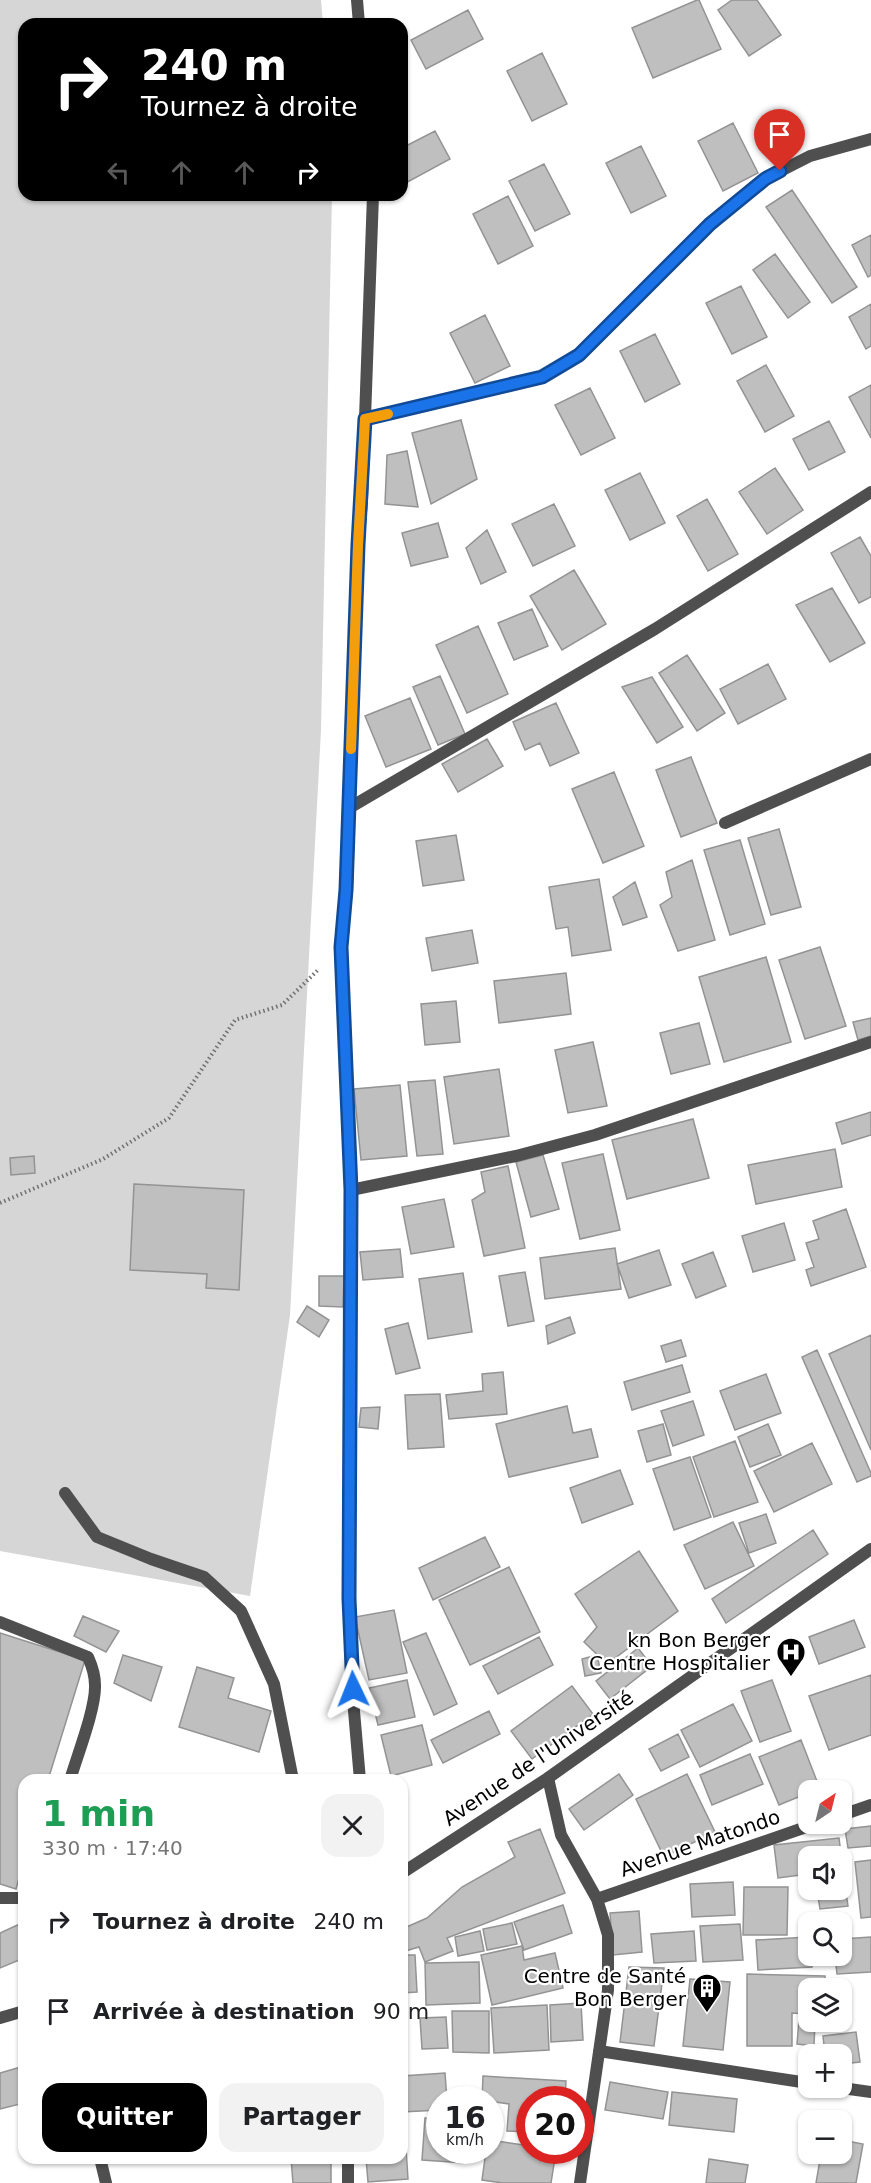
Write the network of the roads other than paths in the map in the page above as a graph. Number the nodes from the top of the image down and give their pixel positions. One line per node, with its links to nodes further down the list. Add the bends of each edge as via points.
1 (357, 0): 2 (street)
2 (358, 18)
3 (871, 139): 5 (street, via 810,156 765,179 710,224 579,355 542,377)
4 (373, 201): 5 (street)
5 (365, 419): 8 (street)
6 (871, 492): 8 (street, via 655,629)
7 (871, 759): 9 (street)
8 (350, 808): 11 (street, via 341,947)
9 (725, 823)
10 (871, 1042): 11 (street, via 595,1135 516,1156)
11 (351, 1190): 17 (street, via 349,1599)
12 (65, 1493): 16 (street, via 97,1537 204,1577 242,1611 274,1684)
13 (871, 1549): 18 (street, Avenue de l'Université)
14 (0, 1622): 15 (street, via 88,1657 96,1686)
15 (72, 1774)
16 (292, 1774)
17 (359, 1774)
18 (548, 1778): 22 (street, Avenue de l'Université); 25 (street, via 561,1835)
19 (871, 1805): 20 (street)
20 (852, 1812)
21 (798, 1830): 25 (street, Avenue Matondo)
22 (408, 1869)
23 (0, 1898): 24 (street)
24 (18, 1898)
25 (597, 1899): 28 (street, via 608,1935 608,1990)
26 (18, 2013): 27 (street)
27 (0, 2018)
28 (599, 2050): 29 (street); 36 (street)
29 (798, 2081)
30 (852, 2089): 31 (street)
31 (871, 2092)
32 (101, 2164): 34 (street)
33 (348, 2164): 35 (street)
34 (106, 2183)
35 (348, 2183)
36 (580, 2183)

